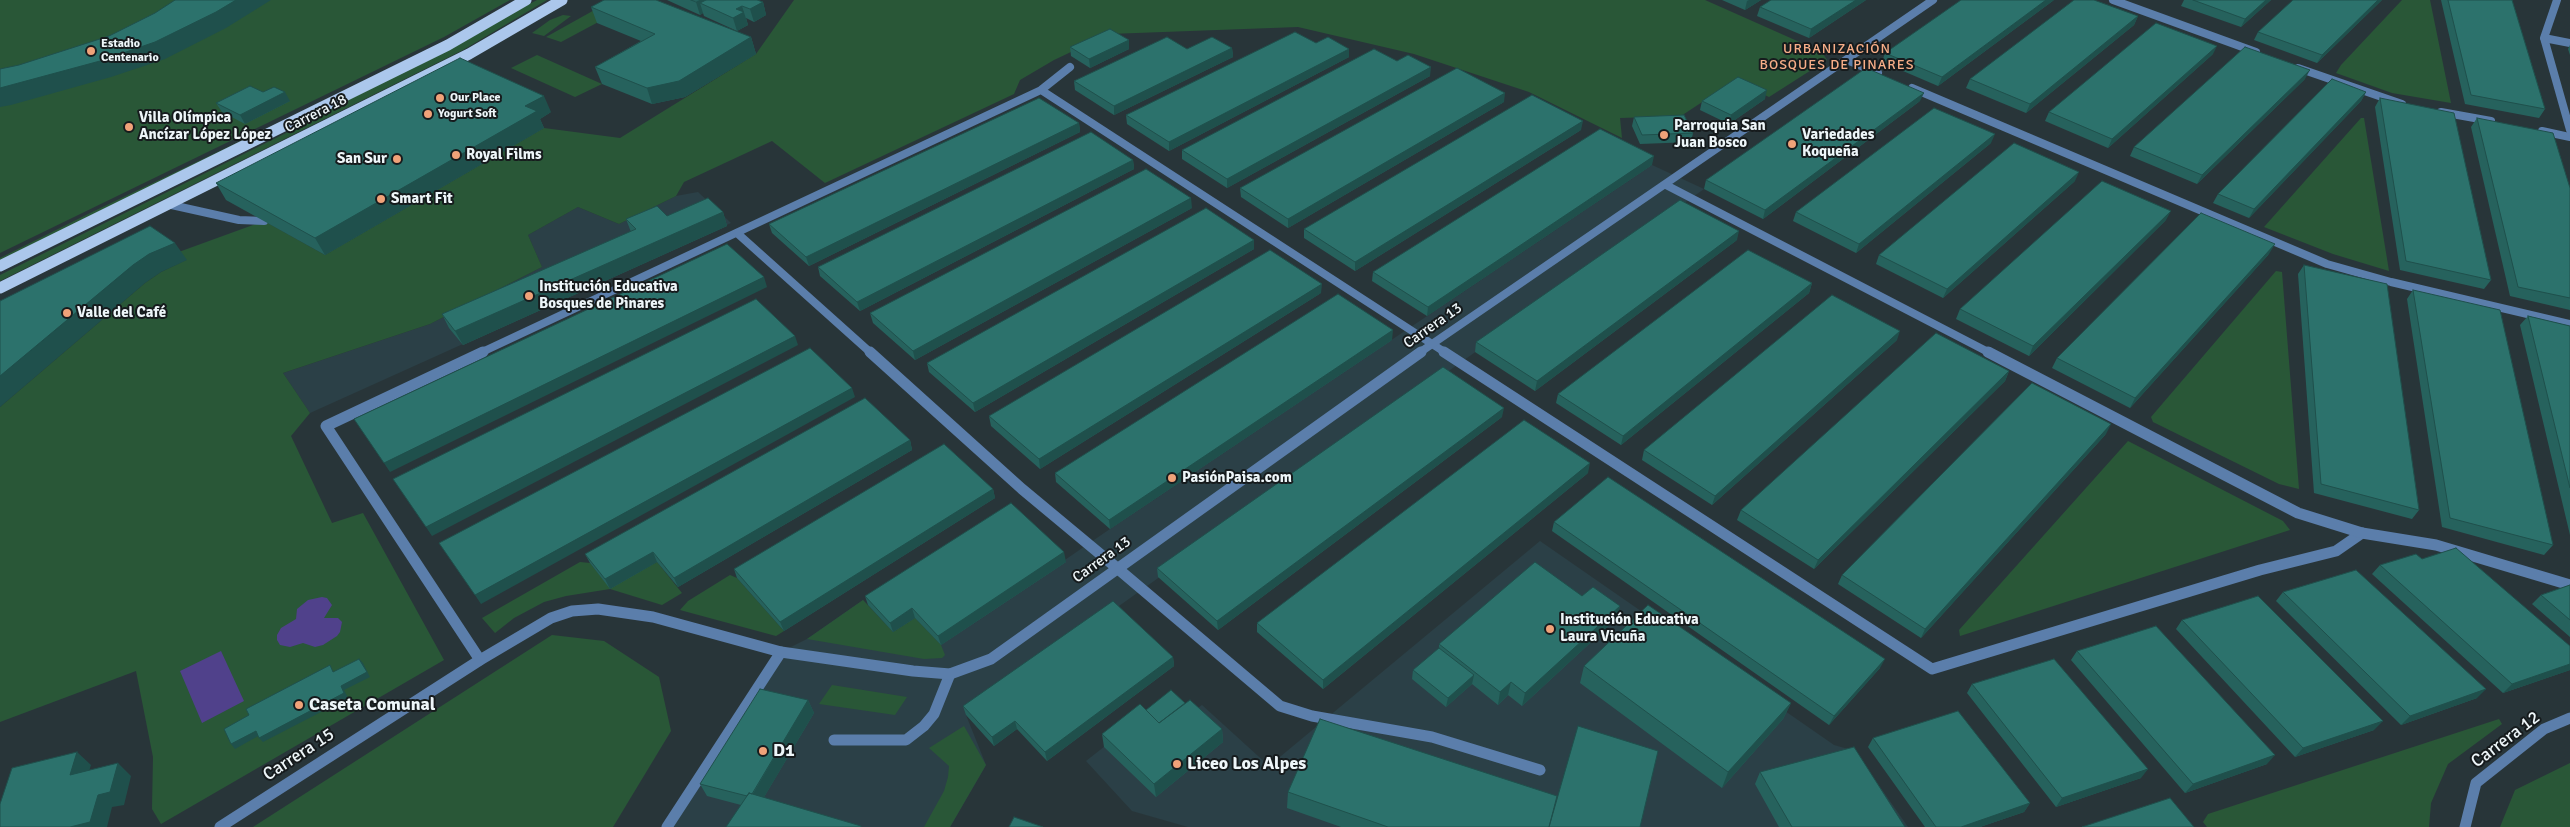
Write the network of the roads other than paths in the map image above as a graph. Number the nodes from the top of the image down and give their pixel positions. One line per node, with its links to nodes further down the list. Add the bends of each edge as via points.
1 (526, 0): 29 (main road, Carrera 18, via 448,45)
2 (562, 0): 22 (main road, Carrera 18, via 399,93)
3 (1933, 0): 9 (street, Carrera 13)
4 (2113, 0): 8 (street)
5 (2557, 0): 6 (street)
6 (2544, 38): 7 (street); 19 (street)
7 (2570, 43)
8 (2264, 55)
9 (1846, 60): 12 (street); 25 (street, Carrera 13)
10 (2290, 65): 15 (street)
11 (1070, 67): 14 (street)
12 (1888, 78)
13 (1905, 85): 31 (street, via 2327,264)
14 (1041, 90): 28 (street); 32 (street)
15 (2413, 107)
16 (2432, 110): 17 (street)
17 (2496, 122)
18 (2533, 129): 20 (street)
19 (2570, 130)
20 (2570, 137)
21 (297, 152): 22 (street)
22 (267, 155): 23 (main road, Carrera 18)
23 (209, 183): 24 (street); 26 (main road, Carrera 18)
24 (232, 185)
25 (1666, 185): 32 (street, Carrera 13); 33 (street, via 2298,513)
26 (166, 204): 27 (street, via 239,220); 30 (main road, Carrera 18)
27 (264, 221)
28 (737, 233): 34 (street, via 1022,489); 37 (street, via 326,426)
29 (0, 266)
30 (0, 288)
31 (2570, 324)
32 (1431, 345): 33 (street, via 1932,669 2260,570 2336,551); 34 (street, Carrera 13)
33 (2362, 533): 35 (street, via 2436,545)
34 (1117, 568): 38 (street, Carrera 13, via 991,659); 41 (street, via 1280,706 1312,716 1432,737)
35 (2570, 585)
36 (780, 652): 37 (street, Carrera 15, via 644,615 598,609 572,611 551,618); 38 (street, Carrera 15); 43 (street)
37 (480, 660): 42 (street, Carrera 15)
38 (950, 674): 40 (street, via 934,714 906,740)
39 (2570, 718): 44 (street, Carrera 12, via 2544,729 2476,784)
40 (834, 740)
41 (1540, 770)
42 (220, 827)
43 (667, 827)
44 (2465, 827)

